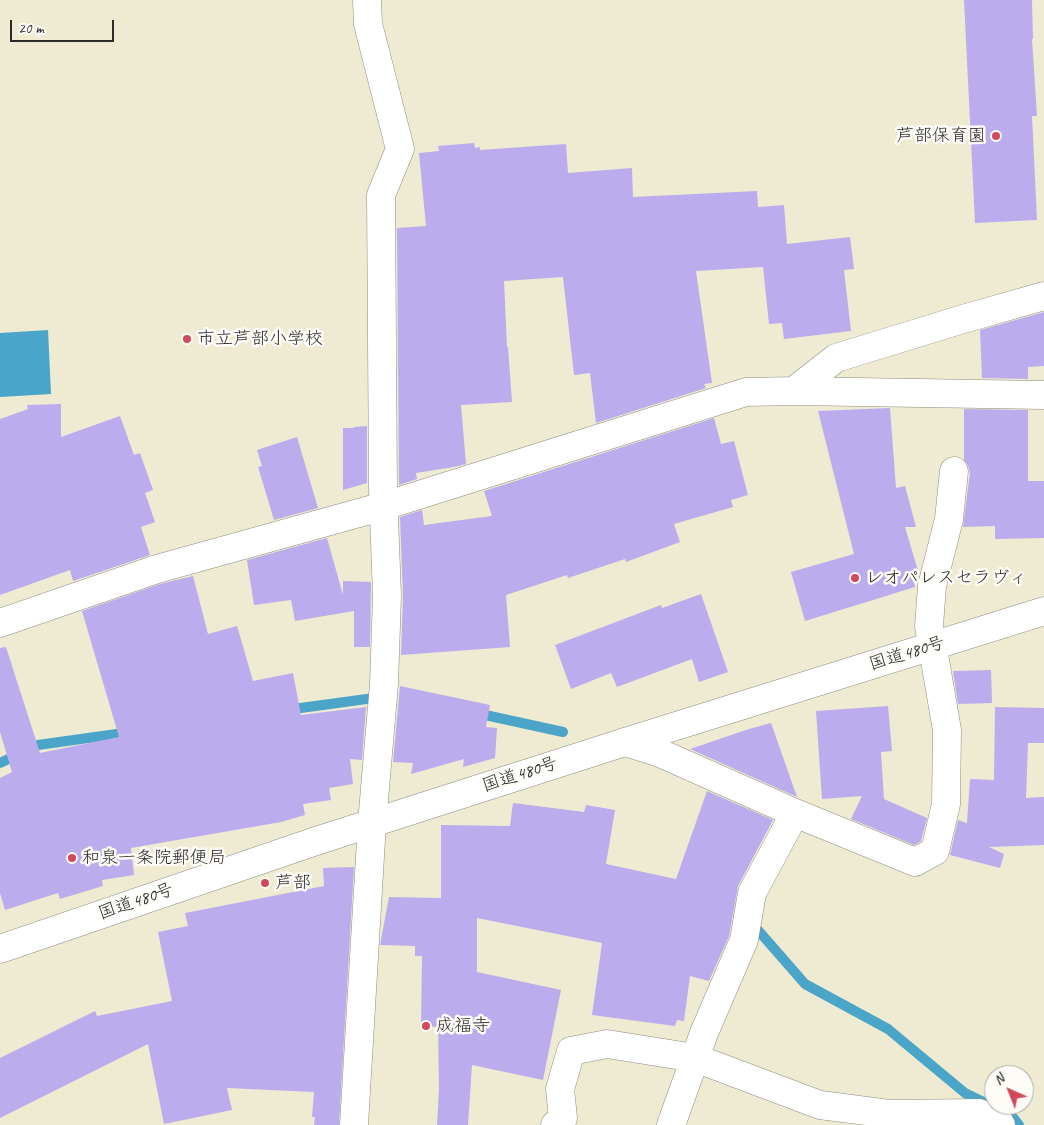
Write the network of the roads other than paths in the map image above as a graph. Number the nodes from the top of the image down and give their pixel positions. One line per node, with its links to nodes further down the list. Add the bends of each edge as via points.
1 (367, 0): 6 (main road, via 368,24 400,149 381,195)
2 (1044, 296): 3 (main road, via 836,358)
3 (794, 392): 4 (main road); 6 (main road, via 746,392)
4 (1044, 395)
5 (954, 471): 9 (main road, via 949,519 932,586 929,626)
6 (384, 506): 8 (main road, via 157,569); 12 (main road, via 384,674)
7 (1044, 611): 9 (main road, 国道480号)
8 (0, 623)
9 (932, 646): 10 (main road, 国道480号); 11 (main road, via 947,730 946,804 935,851 915,862)
10 (624, 742): 11 (main road, via 660,753); 12 (main road, 国道480号)
11 (795, 813): 14 (main road, via 752,893 744,940)
12 (372, 823): 13 (main road, 国道480号); 15 (main road)
13 (0, 949)
14 (695, 1058): 16 (main road, via 606,1044 571,1051 560,1089 563,1118); 17 (main road); 18 (main road, via 820,1105 889,1114 979,1113)
15 (354, 1125)
16 (555, 1125)
17 (671, 1125)
18 (1001, 1125)

